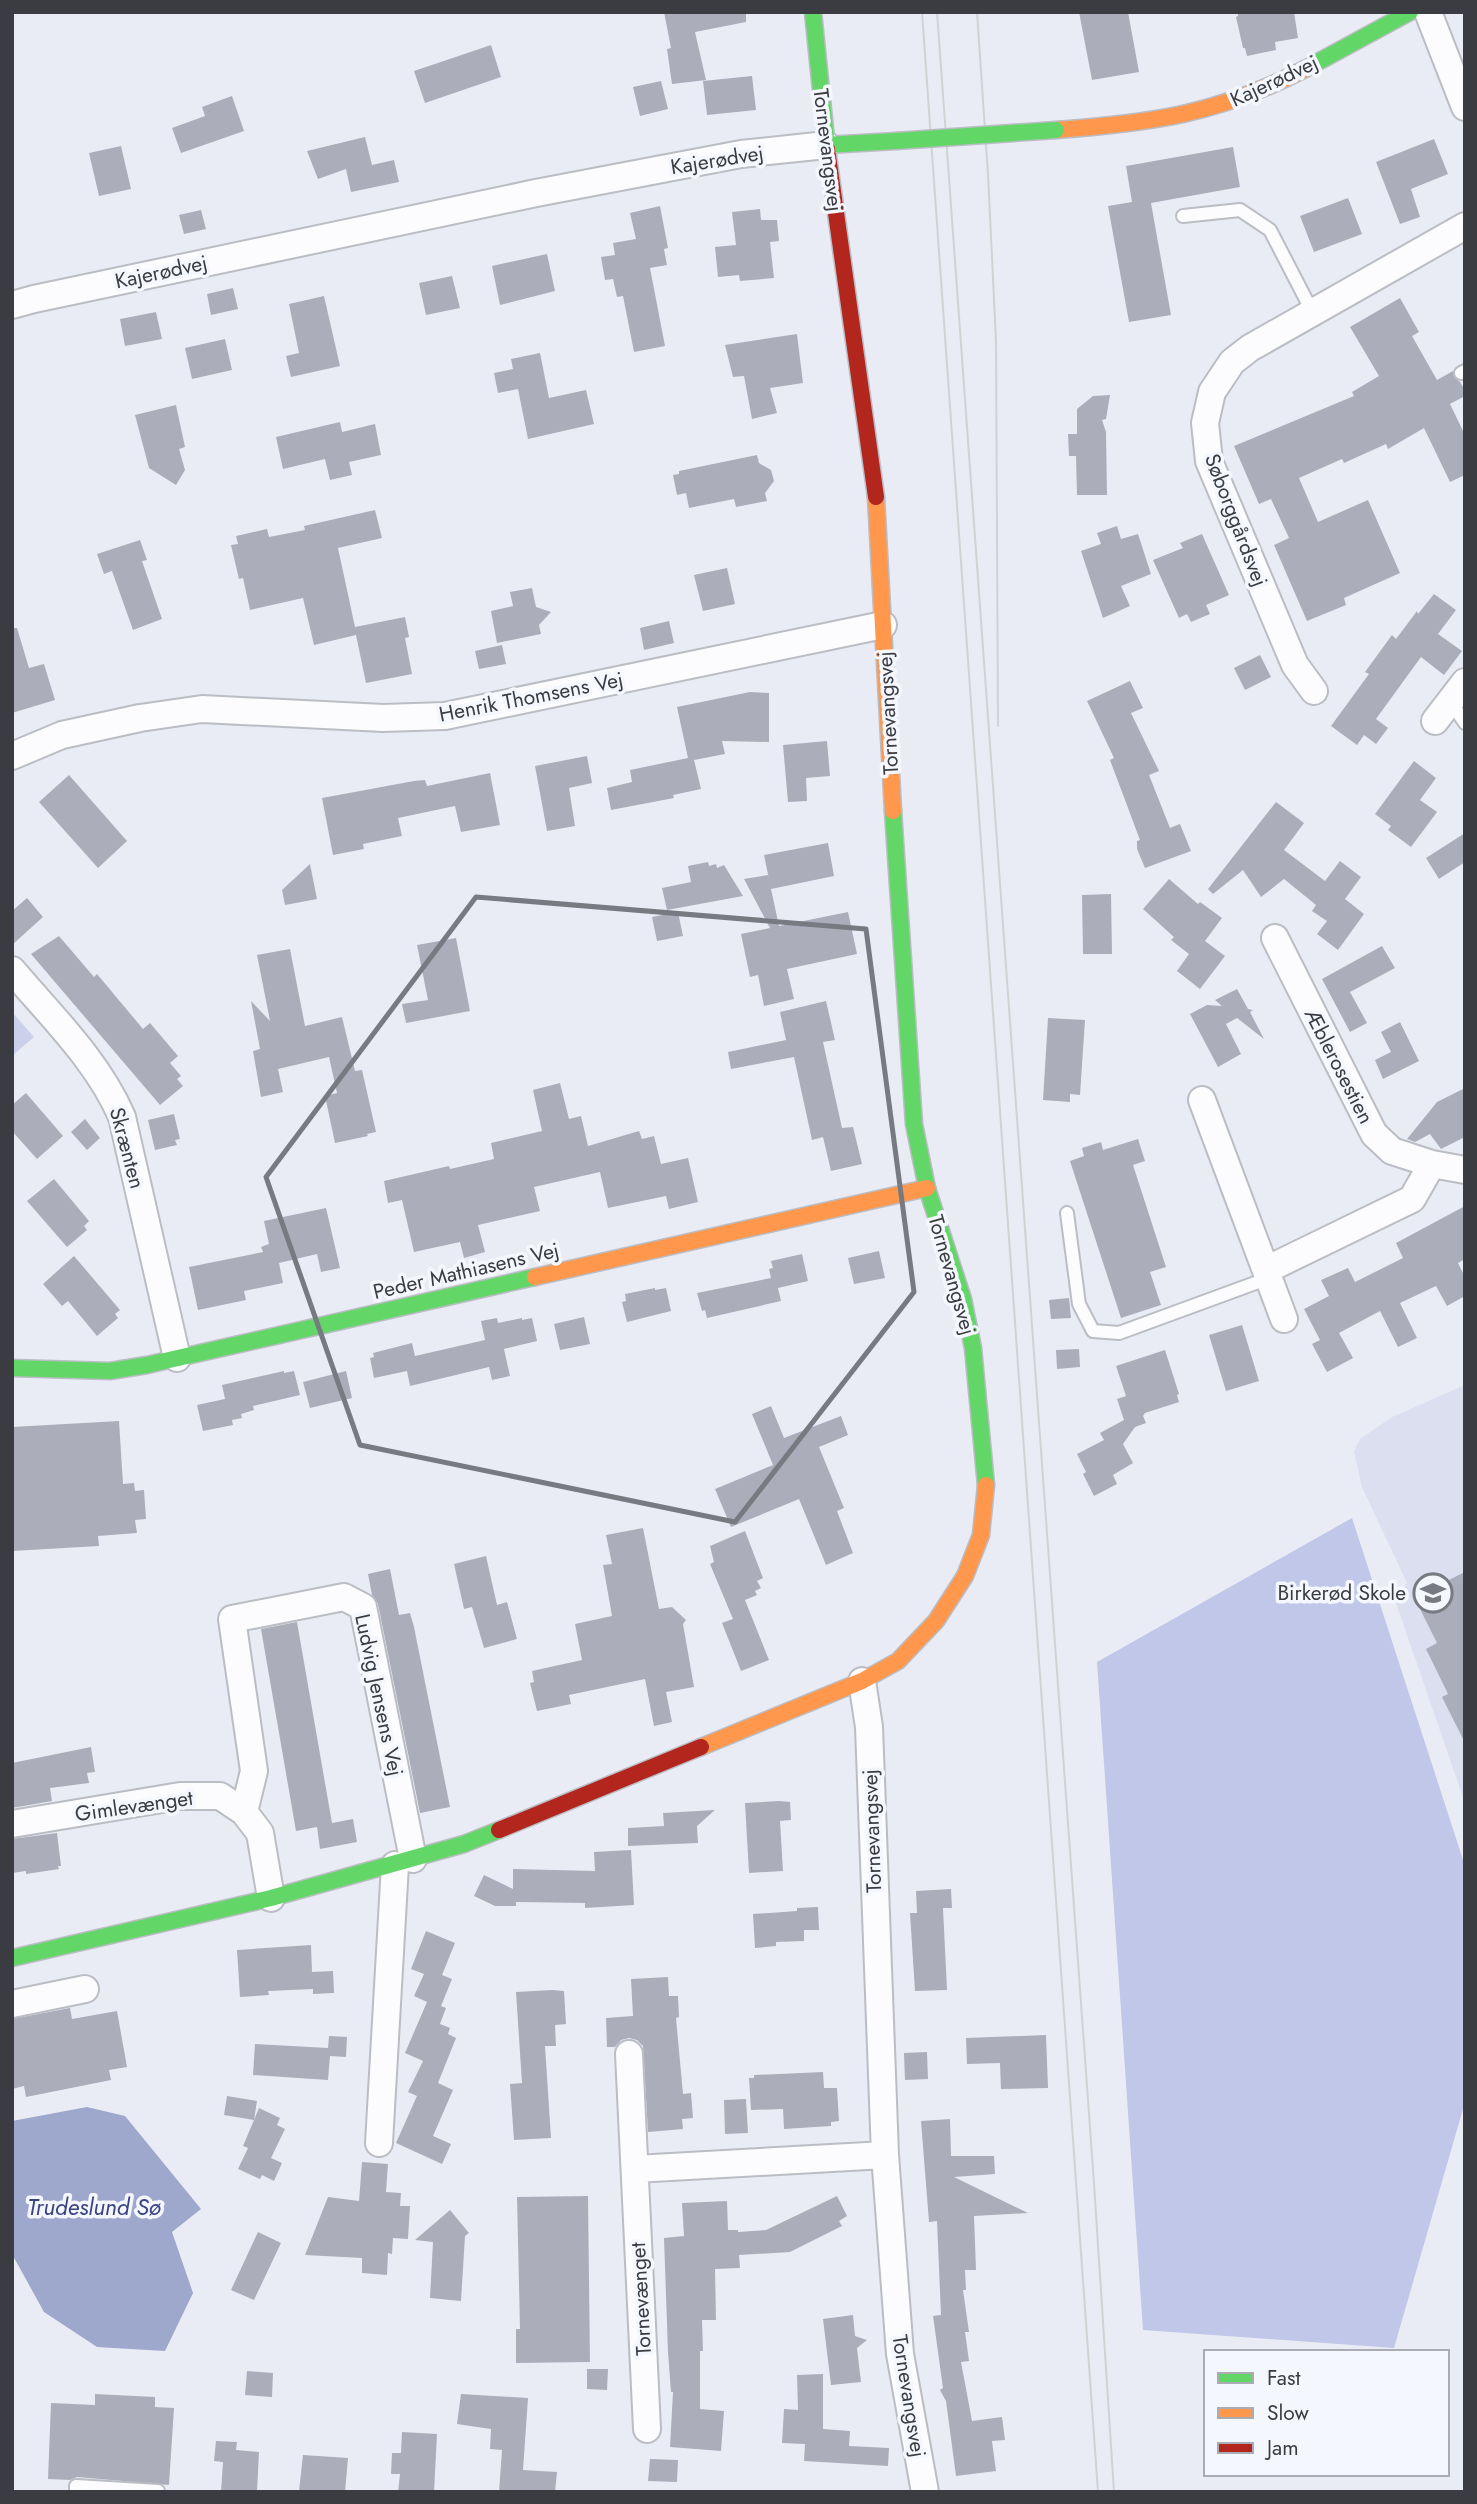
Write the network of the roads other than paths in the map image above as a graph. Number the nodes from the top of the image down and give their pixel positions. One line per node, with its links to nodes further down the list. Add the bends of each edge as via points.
1 (813, 12): 6 (street, Tornevangsvej)
2 (1410, 12): 4 (street, Kajerødvej)
3 (1428, 12): 5 (street)
4 (1365, 24): 6 (street, Kajerødvej, bridge, via 1256,93 1173,118)
5 (1465, 107)
6 (826, 145): 9 (street, Kajerødvej, via 741,154 536,193); 11 (street, Tornevangsvej, via 875,477)
7 (1183, 216): 10 (lane, via 1240,210 1270,230)
8 (1465, 226): 10 (street, Søborggårdsvej)
9 (12, 305)
10 (1313, 313): 12 (street, Søborggårdsvej, via 1232,362 1212,392 1205,423 1209,461 1295,665)
11 (883, 625): 13 (street, Henrik Thomsens Vej, via 446,716 383,718 201,709 62,735); 19 (street, Tornevangsvej, via 914,1124)
12 (1314, 691)
13 (12, 756)
14 (1275, 938): 17 (street, Æblerosestien, via 1374,1134 1392,1151)
15 (12, 970): 23 (street, Skrænten, via 111,1091)
16 (1202, 1100): 21 (street)
17 (1432, 1164): 18 (street, Æblerosestien); 21 (street, via 1412,1199)
18 (1465, 1170)
19 (927, 1188): 23 (street, Peder Mathiasens Vej); 25 (street, Tornevangsvej, via 963,1299 972,1348 986,1486 981,1535 965,1576 936,1621 898,1661)
20 (1068, 1213): 21 (lane, via 1079,1304 1093,1331 1119,1333)
21 (1268, 1274): 22 (street)
22 (1284, 1318)
23 (177, 1358): 24 (street, Peder Mathiasens Vej, via 110,1371)
24 (12, 1368)
25 (862, 1681): 28 (street, via 464,1844); 35 (street, Tornevangsvej, via 869,1727)
26 (244, 1812): 27 (street, Gimlevænget, via 220,1796 180,1796); 28 (street, Ludvig Jensens Vej, via 254,1771 232,1619 344,1597 363,1607); 29 (street, via 260,1833)
27 (12, 1824)
28 (404, 1862): 29 (street); 34 (street, Ludvig Jensens Vej)
29 (271, 1898): 30 (street)
30 (12, 1958)
31 (85, 1989): 32 (street)
32 (12, 2004)
33 (629, 2054): 36 (street, Tornevænget)
34 (379, 2143)
35 (885, 2155): 36 (street); 40 (street, Tornevangsvej, via 900,2354)
36 (635, 2169): 37 (street, Tornevænget)
37 (647, 2429)
38 (159, 2491): 39 (lane, via 76,2486)
39 (76, 2492)
40 (925, 2492)

